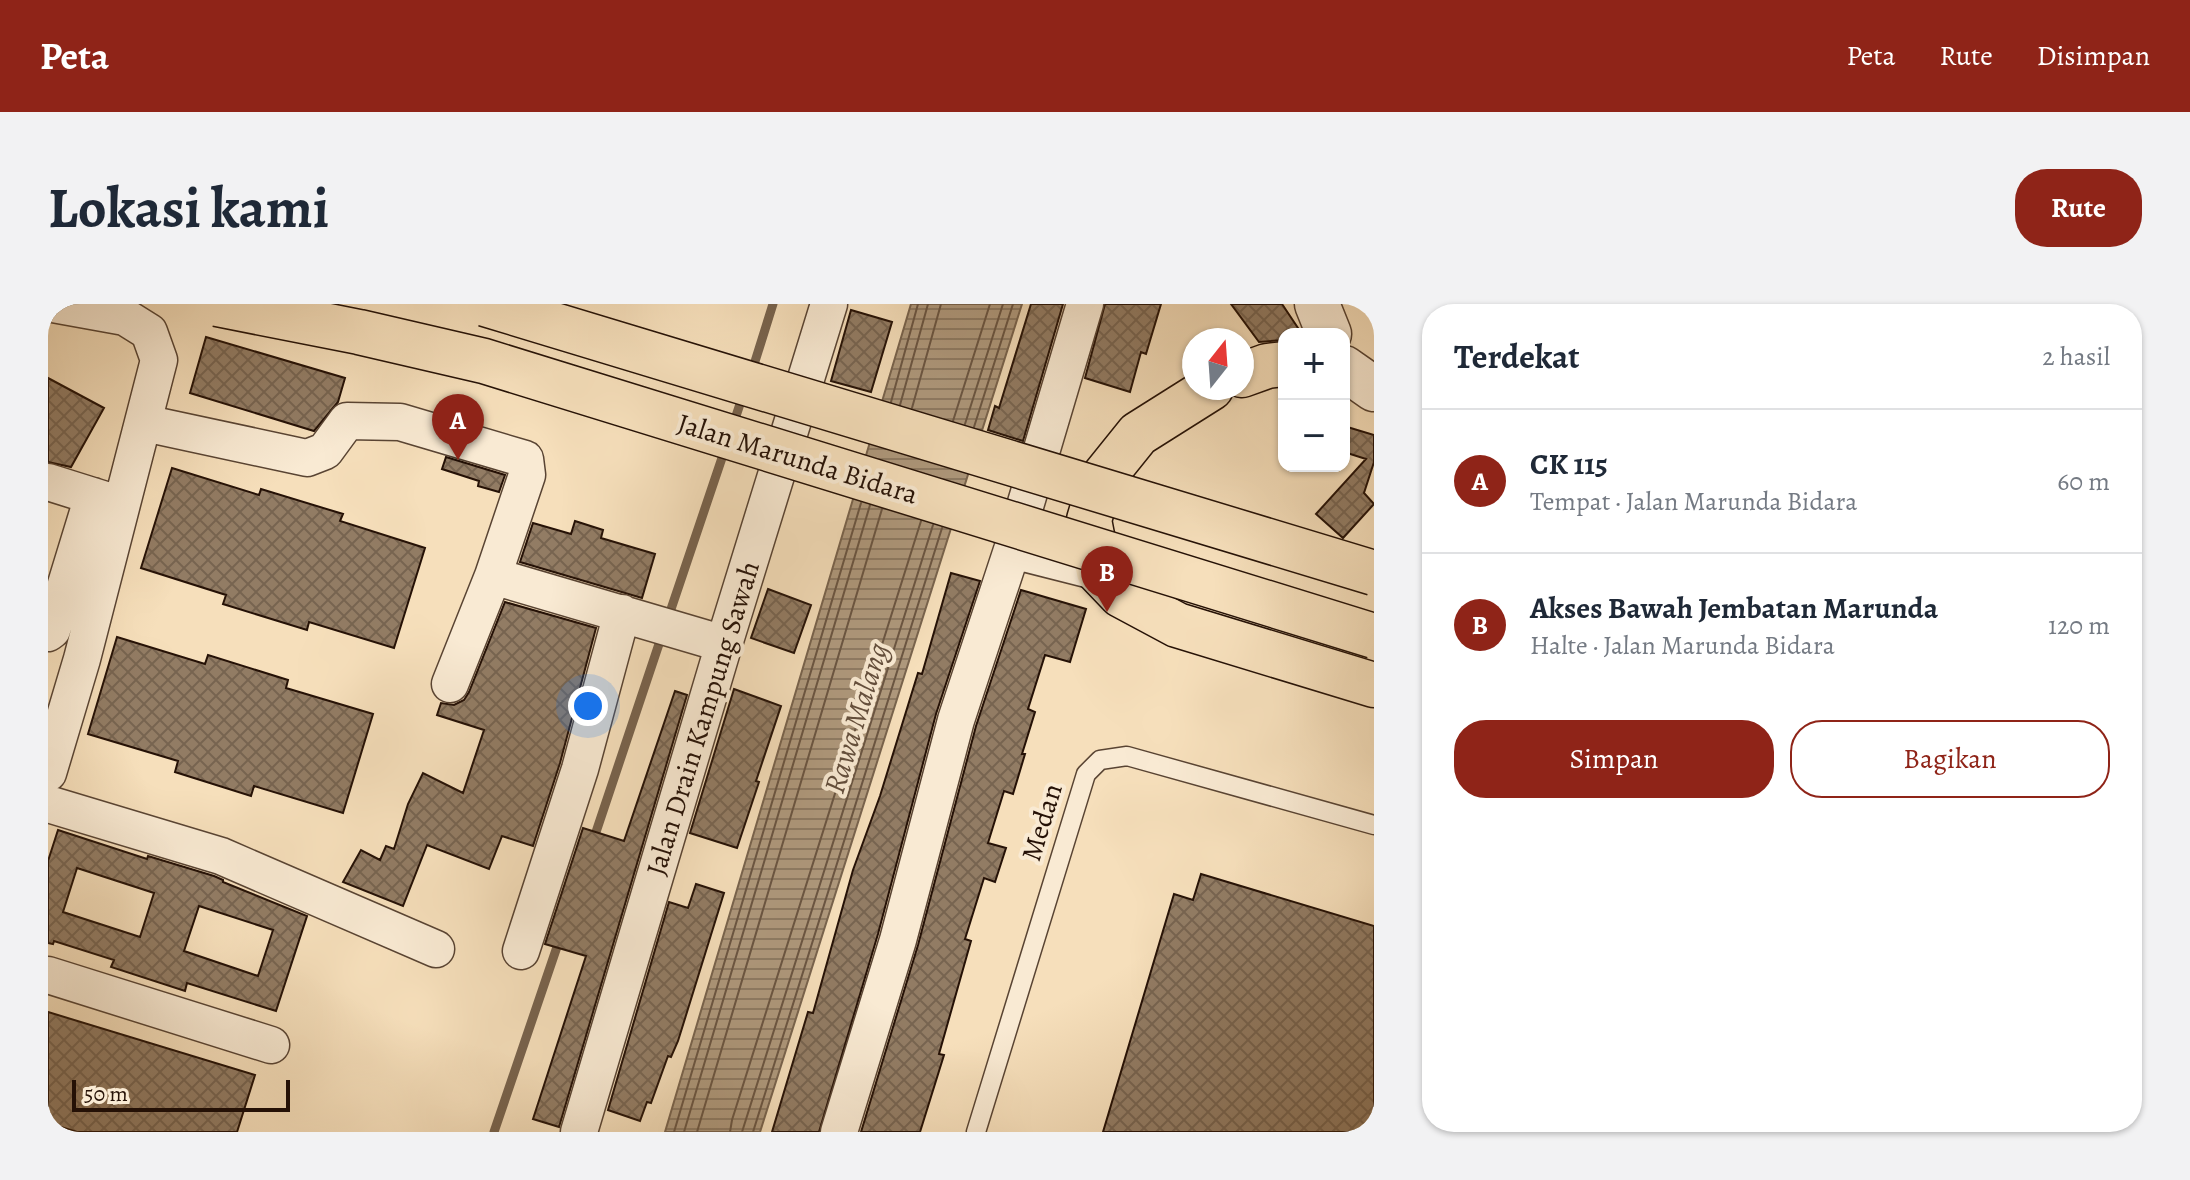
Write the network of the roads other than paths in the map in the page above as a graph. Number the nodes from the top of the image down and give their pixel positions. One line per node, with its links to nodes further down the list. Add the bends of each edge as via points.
1 (53, 304): 13 (street, via 125,317 149,332 159,360)
2 (217, 304): 24 (main road, Jalan Marunda Bidara, bridge, via 484,361)
3 (485, 304): 20 (main road, Jalan Marunda Bidara, bridge)
4 (829, 304): 25 (street, Jalan Drain Kampung Sawah)
5 (1085, 304): 14 (street)
6 (1317, 304): 7 (street)
7 (1327, 328)
8 (1278, 365): 9 (main road)
9 (1254, 371)
10 (1350, 372): 11 (street)
11 (1374, 389)
12 (1192, 400): 15 (main road, via 1138,434)
13 (144, 423): 17 (street); 21 (street, via 307,458 325,451 347,421 400,422 525,459 527,475)
14 (1038, 462): 15 (street); 18 (street)
15 (1101, 480): 19 (main road, via 1089,520)
16 (48, 482): 17 (street)
17 (108, 500): 23 (street); 28 (street, via 82,659)
18 (1012, 550): 19 (street); 36 (street, via 956,720 898,940)
19 (1099, 572): 27 (main road, via 1121,595 1177,625)
20 (1374, 573)
21 (493, 576): 22 (street); 26 (street)
22 (631, 616): 25 (street); 32 (street)
23 (48, 633)
24 (1374, 636)
25 (724, 644): 35 (street, Jalan Drain Kampung Sawah)
26 (450, 684)
27 (1374, 685)
28 (48, 773)
29 (48, 804): 31 (street, via 221,856)
30 (1374, 825): 37 (lane, Medan, via 1127,756 1100,760 1086,774)
31 (436, 949)
32 (521, 951)
33 (48, 975): 34 (street)
34 (271, 1045)
35 (579, 1132)
36 (839, 1132)
37 (976, 1132)

